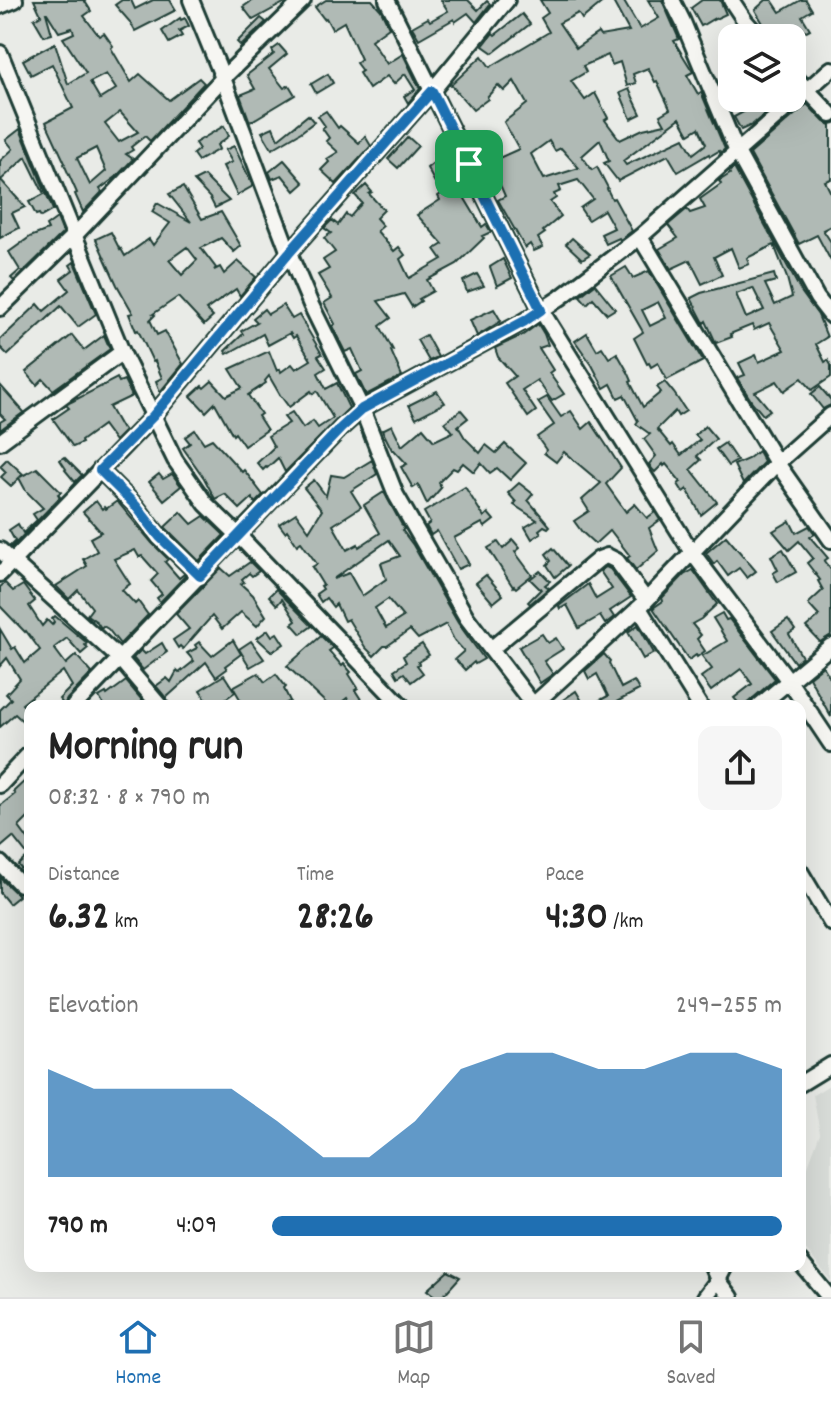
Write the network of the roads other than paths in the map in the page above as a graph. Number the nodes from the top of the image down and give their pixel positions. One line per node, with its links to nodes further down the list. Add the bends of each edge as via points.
1 (15, 0): 8 (street)
2 (191, 0): 12 (street)
3 (303, 0): 12 (street)
4 (387, 0): 14 (street)
5 (507, 0): 14 (street)
6 (672, 0): 17 (street)
7 (731, 0): 9 (street)
8 (0, 6)
9 (748, 24)
10 (0, 53): 18 (street)
11 (831, 69): 13 (street)
12 (223, 78): 18 (street); 20 (street)
13 (806, 90): 16 (street)
14 (432, 91): 20 (street); 22 (street)
15 (782, 112): 17 (street)
16 (831, 115)
17 (737, 152): 19 (street); 23 (street)
18 (75, 235): 21 (street); 24 (street)
19 (640, 237): 22 (street); 29 (street)
20 (289, 253): 25 (street); 27 (street)
21 (1, 306)
22 (541, 310): 25 (street); 33 (street)
23 (831, 316)
24 (122, 352): 27 (street); 28 (street)
25 (362, 409): 31 (street); 39 (street, via 396,495 467,618)
26 (831, 415): 29 (street)
27 (153, 416): 30 (street); 31 (street, via 189,483)
28 (0, 442)
29 (777, 463): 32 (street); 33 (street)
30 (100, 470): 34 (street); 36 (street)
31 (239, 536): 36 (street); 44 (street)
32 (831, 540)
33 (691, 551): 37 (street); 41 (street)
34 (5, 556): 35 (street); 40 (street)
35 (0, 574)
36 (200, 576): 40 (street)
37 (642, 604): 39 (street, via 617,561 607,556); 46 (street); 47 (street)
38 (831, 646): 41 (street)
39 (491, 649): 45 (street)
40 (119, 658): 42 (street); 43 (street)
41 (789, 681): 48 (street); 49 (street)
42 (80, 700)
43 (155, 700)
44 (396, 700)
45 (529, 700)
46 (539, 700)
47 (697, 700)
48 (766, 700)
49 (802, 700)
50 (806, 706): 51 (street)
51 (831, 744)
52 (24, 759): 53 (street)
53 (0, 785)
54 (0, 863): 56 (street)
55 (806, 881): 57 (street)
56 (20, 884)
57 (831, 923)
58 (831, 1065): 59 (street)
59 (806, 1078)
60 (806, 1269): 65 (street)
61 (718, 1272): 63 (street)
62 (718, 1272): 64 (street)
63 (705, 1297)
64 (731, 1297)
65 (829, 1297)

